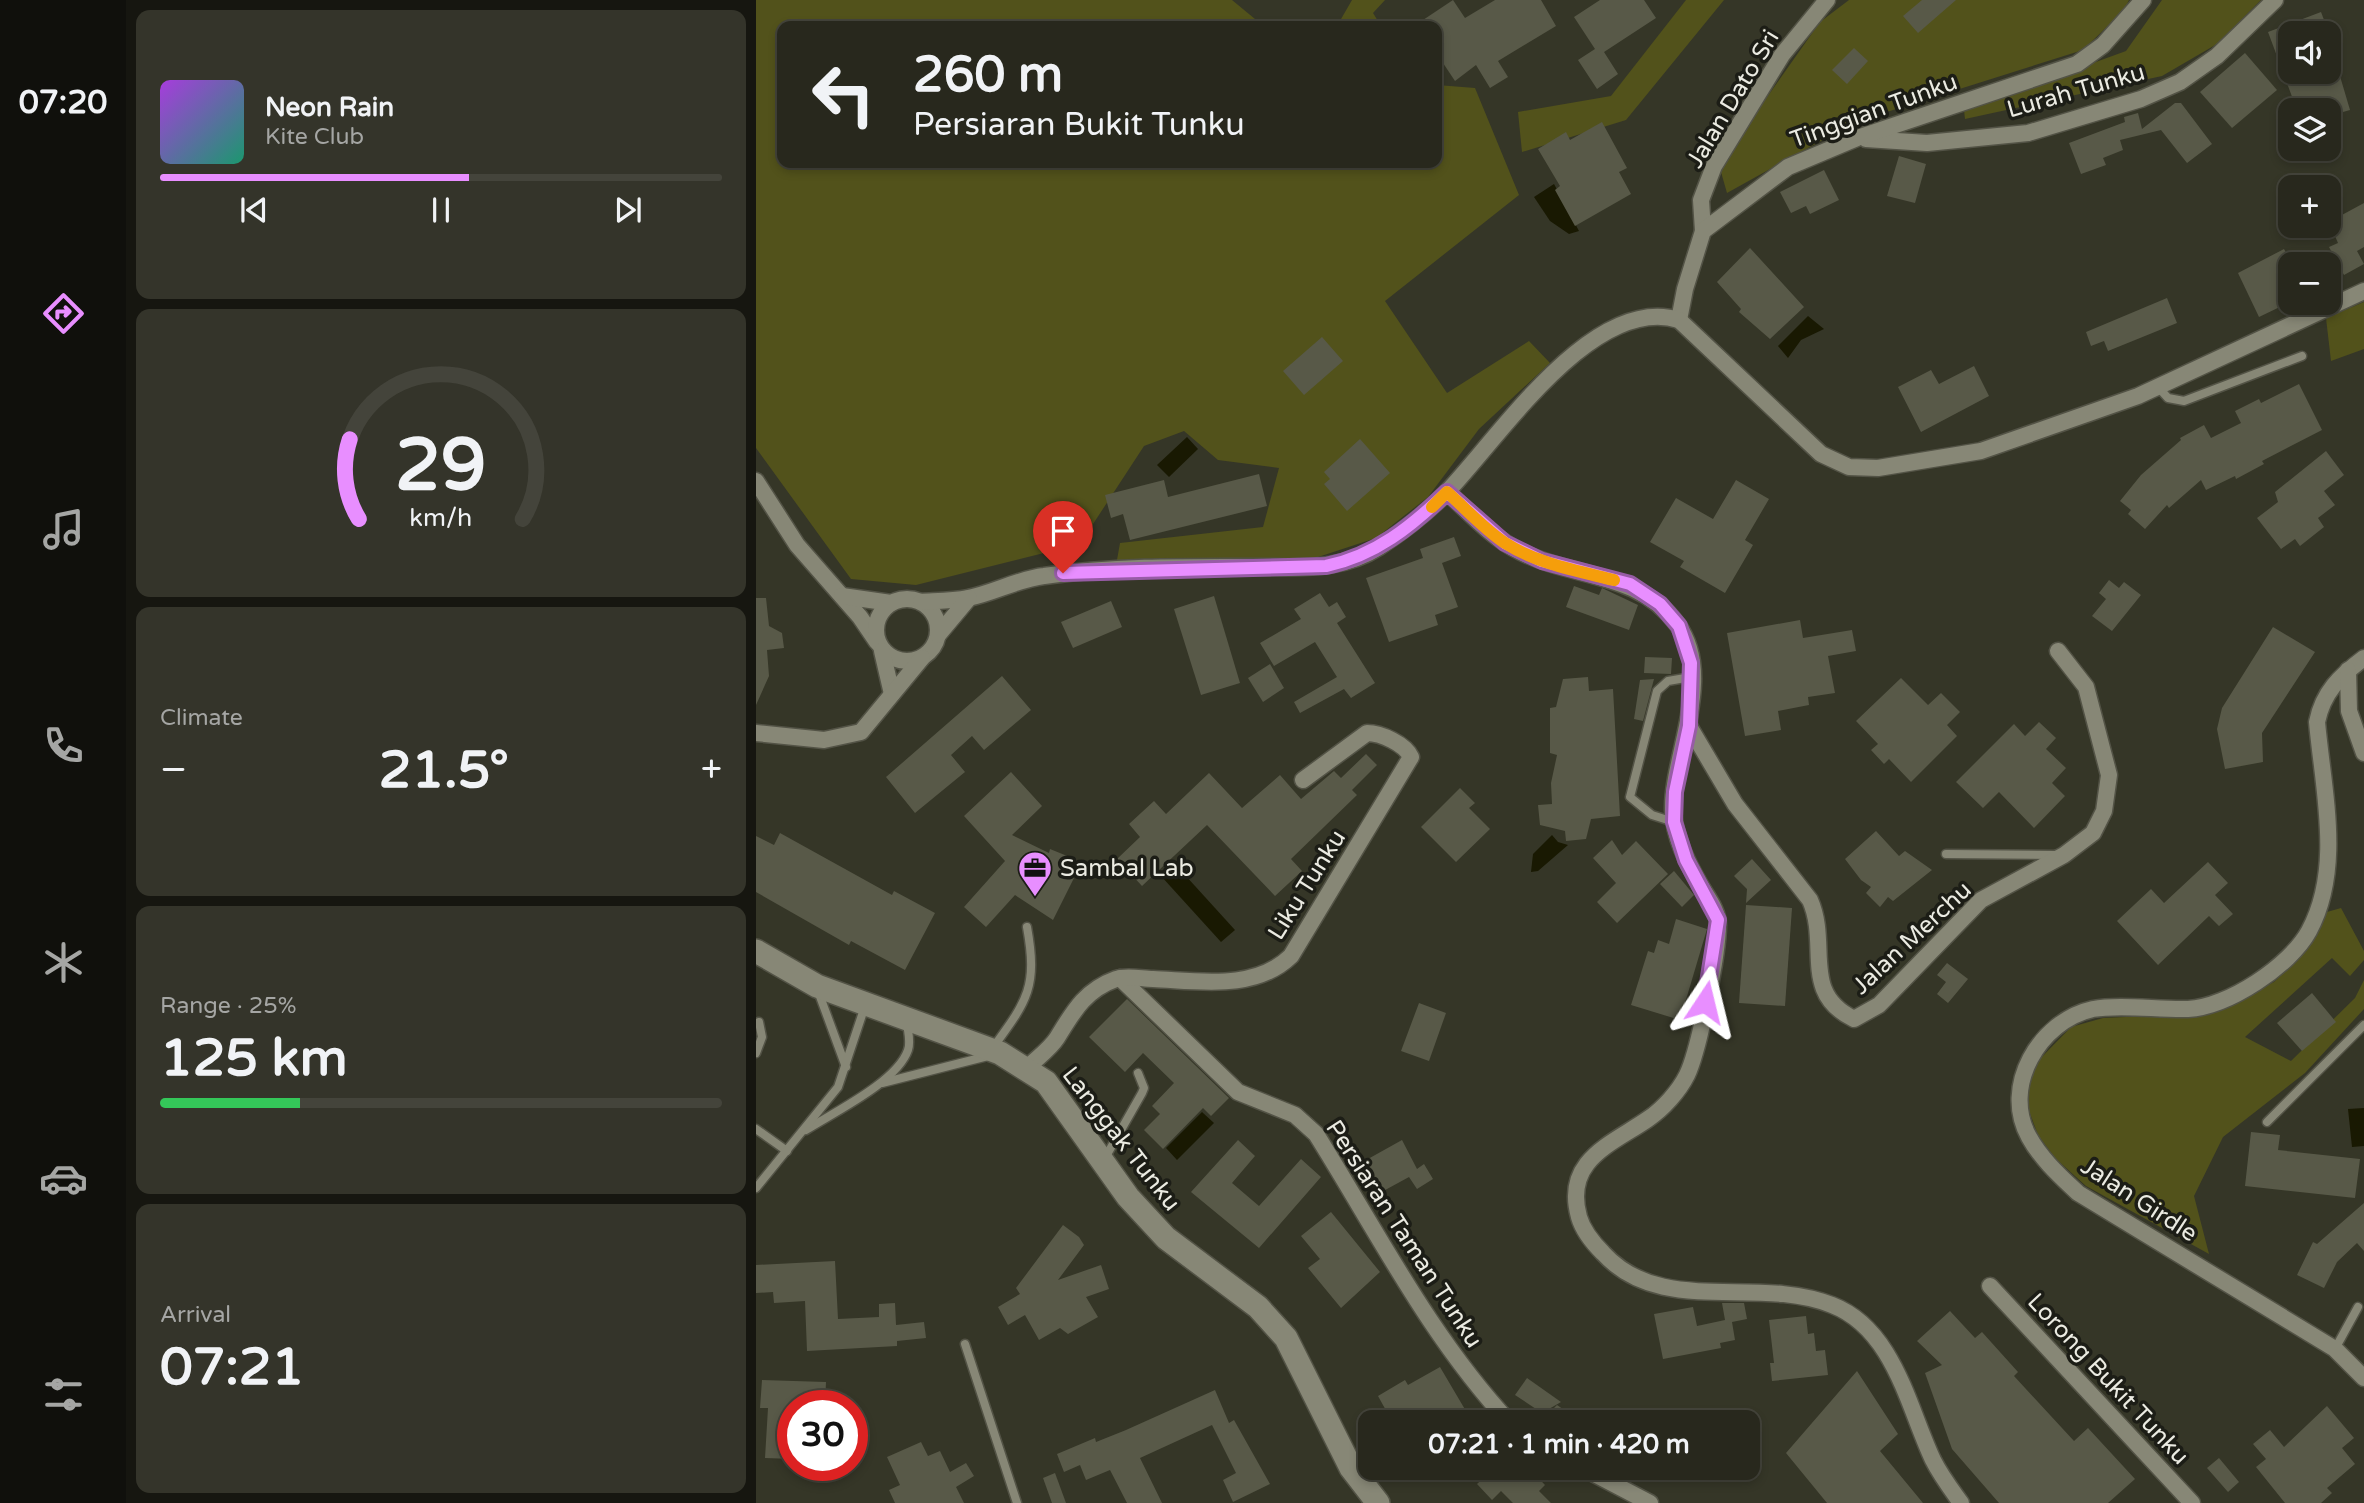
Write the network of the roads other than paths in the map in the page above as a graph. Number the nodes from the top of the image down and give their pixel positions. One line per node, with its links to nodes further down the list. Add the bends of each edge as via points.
1 (1827, 0): 5 (street, Jalan Dato Sri, via 1782,55 1714,166 1701,200)
2 (2143, 0): 4 (street, Tinggian Tunku, via 2103,45 2077,64)
3 (2276, 0): 4 (street, Lurah Tunku, via 2217,56 2179,82 2141,99 2028,133 1927,143)
4 (1857, 138): 5 (street, Tinggian Tunku, via 1788,167)
5 (1703, 231): 7 (street)
6 (2364, 291): 9 (street)
7 (1679, 320): 9 (street, via 1821,454 1849,467 1878,468 1981,451); 11 (street, via 1654,316 1633,320 1596,338 1502,425)
8 (2302, 356): 9 (lane, via 2184,401 2168,398)
9 (2158, 387)
10 (756, 481): 12 (street, via 797,545)
11 (1447, 492): 13 (street, via 1414,523 1375,550 1349,561 1303,568 1086,570 1040,576); 22 (street, via 1491,533 1520,551 1630,584 1660,604 1679,626)
12 (842, 596): 15 (street); 17 (street)
13 (970, 598): 14 (street); 16 (street)
14 (920, 602): 15 (street); 16 (street, via 935,615)
15 (891, 603): 17 (street, via 877,619)
16 (938, 635): 19 (street)
17 (879, 646): 19 (street, via 901,662); 23 (street)
18 (2058, 651): 30 (street, Jalan Merchu, via 2086,687 2109,775 2104,811 2093,833)
19 (922, 658): 23 (street)
20 (2364, 658): 21 (street, Jalan Girdle)
21 (2348, 670): 26 (street, via 2349,711); 54 (street, Jalan Girdle, via 2325,695 2318,722 2329,848 2324,894 2308,932 2281,964 2242,992 2192,1009 2093,1009 2067,1020 2038,1044 2023,1073 2019,1093 2029,1137 2078,1193)
22 (1691, 677): 24 (street); 28 (lane, via 1668,681 1657,691 1630,797 1652,815)
23 (892, 694): 25 (street, via 861,732 844,738)
24 (1689, 726): 28 (street, via 1675,792); 30 (street, Jalan Merchu, via 1735,804 1810,900 1817,915 1821,987 1840,1012 1854,1018 1879,1005 1981,900)
25 (756, 733)
26 (2364, 752)
27 (1303, 780): 33 (street, Liku Tunku, via 1367,733 1377,733 1412,757 1300,944 1280,967 1255,978 1221,981)
28 (1674, 822): 61 (street, via 1686,860 1718,920 1696,1051 1686,1077 1651,1117 1608,1142 1588,1160 1578,1187 1579,1218 1612,1264 1648,1285 1809,1296 1859,1321 1897,1372 1935,1464)
29 (1946, 853): 30 (lane)
30 (2064, 855)
31 (1027, 927): 39 (lane, via 1032,981)
32 (756, 951): 34 (street, Langgak Tunku)
33 (1120, 978): 42 (street, Liku Tunku, via 1084,997 1056,1040); 56 (street, Persiaran Taman Tunku, via 1238,1092 1295,1115 1316,1133 1430,1324)
34 (817, 986): 35 (street, Langgak Tunku); 41 (lane)
35 (865, 1006): 36 (street, Langgak Tunku); 41 (lane)
36 (906, 1018): 39 (street, Langgak Tunku); 44 (lane, via 909,1048)
37 (759, 1022): 40 (lane, via 762,1037)
38 (2364, 1025): 45 (lane)
39 (996, 1052): 42 (street, Langgak Tunku); 44 (lane)
40 (756, 1053)
41 (846, 1067): 47 (lane, via 838,1087)
42 (1027, 1068): 49 (street, Langgak Tunku, via 1052,1090)
43 (1138, 1073): 49 (lane, via 1142,1093)
44 (879, 1084): 47 (lane)
45 (2267, 1122)
46 (756, 1129): 48 (lane)
47 (801, 1134): 48 (lane)
48 (787, 1151): 50 (lane)
49 (1103, 1160): 59 (street, Langgak Tunku, via 1128,1198 1166,1238 1258,1307 1286,1338 1351,1468)
50 (756, 1188)
51 (1990, 1286): 62 (street, Lorong Bukit Tunku)
52 (2358, 1307): 54 (lane)
53 (965, 1344): 58 (lane)
54 (2335, 1349): 55 (street, Jalan Girdle)
55 (2364, 1378)
56 (1498, 1410)
57 (1606, 1480): 60 (street)
58 (1017, 1503)
59 (1378, 1503)
60 (1650, 1503)
61 (1961, 1503)
62 (2192, 1503)

